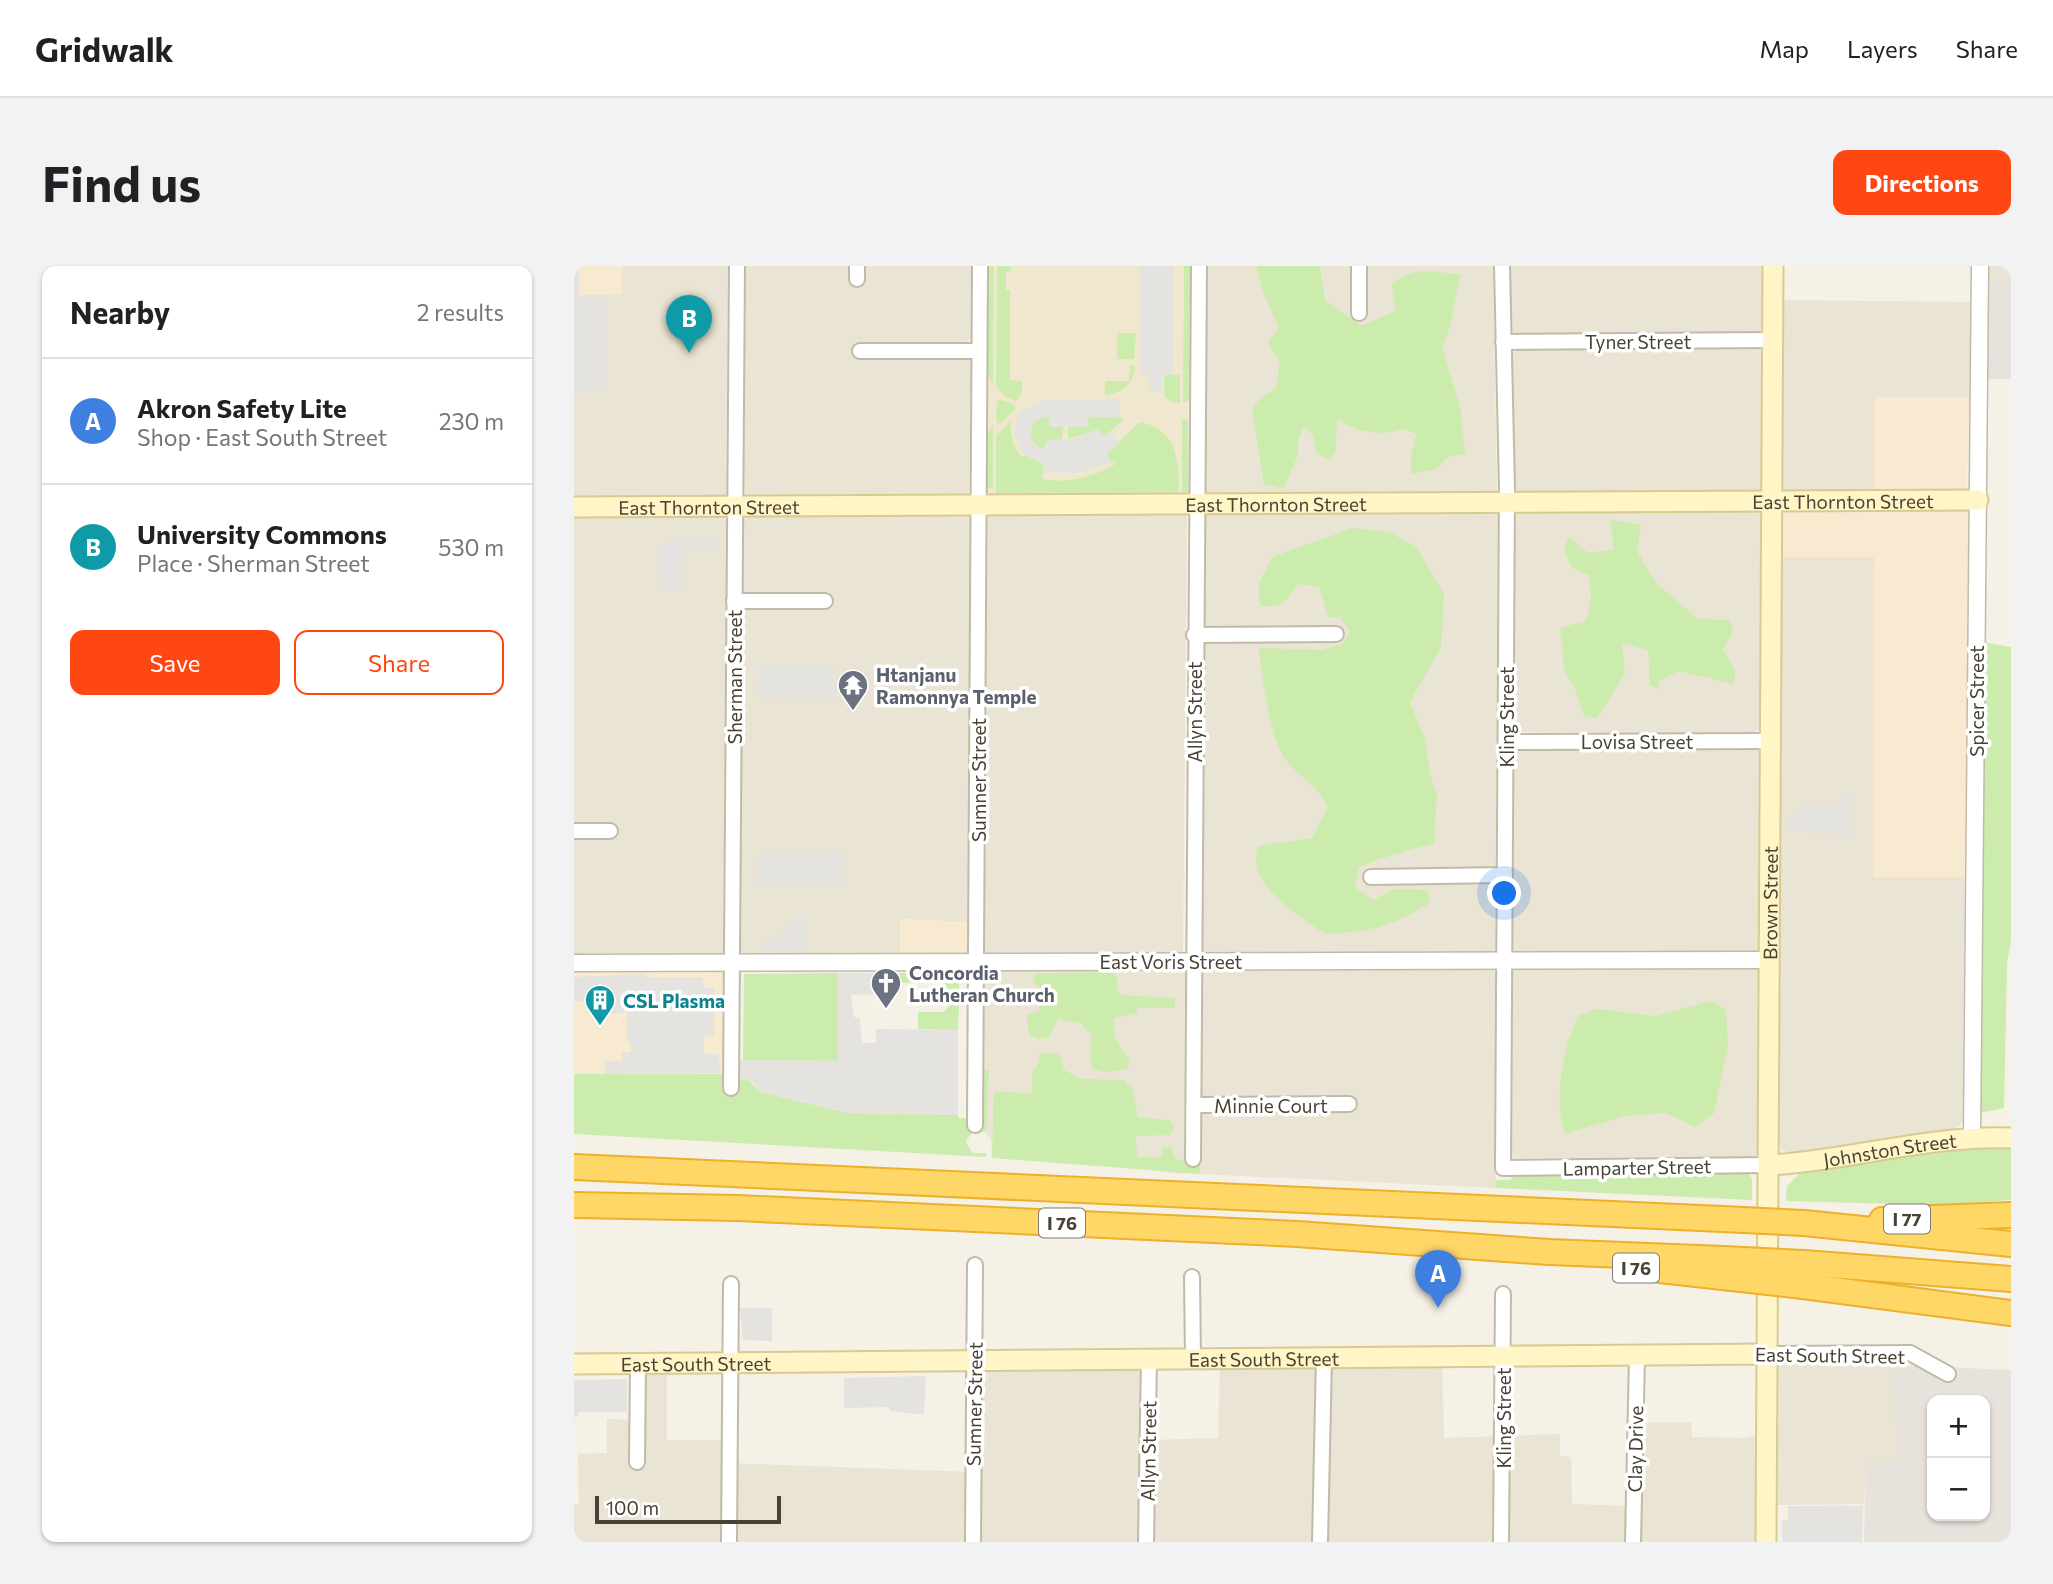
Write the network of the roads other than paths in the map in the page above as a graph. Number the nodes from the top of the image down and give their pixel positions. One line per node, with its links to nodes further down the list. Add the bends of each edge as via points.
1 (737, 266): 19 (street, Sherman Street)
2 (980, 266): 12 (street, Sumner Street)
3 (1199, 266): 16 (street, Allyn Street)
4 (1359, 266): 8 (street)
5 (1502, 266): 10 (street, Kling Street)
6 (1773, 266): 9 (main road, Brown Street)
7 (1980, 266): 13 (street, Spicer Street)
8 (1359, 313)
9 (1773, 340): 10 (street, Tyner Street); 14 (main road, Brown Street)
10 (1503, 342): 15 (street, Kling Street)
11 (860, 351): 12 (street)
12 (978, 351): 17 (street, Sumner Street)
13 (1978, 500): 14 (main road, East Thornton Street); 40 (street, Spicer Street)
14 (1772, 502): 15 (main road, East Thornton Street); 24 (main road, Brown Street)
15 (1507, 503): 16 (main road, East Thornton Street); 25 (street, Kling Street)
16 (1195, 505): 17 (main road, East Thornton Street); 23 (street, Allyn Street)
17 (979, 506): 19 (main road, East Thornton Street); 33 (street, Sumner Street)
18 (574, 507): 19 (main road, East Thornton Street)
19 (735, 508): 20 (street, Sherman Street)
20 (734, 601): 21 (street); 34 (street, Sherman Street)
21 (825, 601)
22 (1336, 634): 23 (street)
23 (1194, 635): 32 (street, Allyn Street)
24 (1769, 741): 25 (street, Lovisa Street); 31 (main road, Brown Street)
25 (1506, 742): 28 (street, Kling Street)
26 (574, 831): 27 (street)
27 (610, 831)
28 (1505, 875): 29 (street); 30 (street, Kling Street)
29 (1371, 877)
30 (1506, 960): 31 (street, East Voris Street); 32 (street, East Voris Street); 45 (street, Kling Street)
31 (1769, 960): 43 (main road, Brown Street)
32 (1195, 961): 33 (street, East Voris Street); 38 (street, Allyn Street)
33 (977, 962): 34 (street, East Voris Street); 39 (street, Sumner Street)
34 (732, 963): 35 (street, East Voris Street); 36 (street, Sherman Street)
35 (574, 964)
36 (731, 1088)
37 (1349, 1104): 38 (street, Minnie Court)
38 (1194, 1105): 42 (street, Allyn Street)
39 (975, 1125)
40 (1972, 1137): 41 (main road, Johnston Street); 43 (main road, Johnston Street)
41 (2011, 1138)
42 (1194, 1159)
43 (1770, 1165): 45 (street, Lamparter Street); 59 (main road, Brown Street)
44 (574, 1167): 48 (highway, I 76, bridge)
45 (1503, 1168)
46 (574, 1205): 51 (highway, I 76, bridge, via 1283,1233)
47 (2011, 1215): 48 (highway, I 77)
48 (1804, 1223): 49 (highway, I 76)
49 (2011, 1244)
50 (975, 1265): 63 (street, Sumner Street)
51 (1804, 1275): 53 (highway); 56 (highway)
52 (1192, 1276): 65 (street)
53 (2011, 1279)
54 (731, 1284): 67 (street)
55 (1503, 1294): 61 (street, Kling Street)
56 (1942, 1302): 57 (highway); 58 (highway)
57 (2011, 1313)
58 (2011, 1327)
59 (1769, 1354): 60 (main road, East South Street); 69 (street, East South Street, via 1910,1353); 77 (main road, Brown Street)
60 (1637, 1355): 61 (main road, East South Street); 76 (street, Clay Drive)
61 (1503, 1356): 62 (main road, East South Street); 75 (street, Kling Street)
62 (1324, 1358): 65 (main road, East South Street); 74 (street)
63 (975, 1359): 64 (main road, East South Street); 67 (main road, East South Street); 72 (street, Sumner Street)
64 (1149, 1359): 65 (main road, East South Street); 73 (street, Allyn Street)
65 (1193, 1359)
66 (638, 1363): 67 (main road, East South Street); 68 (main road, East South Street); 70 (street)
67 (730, 1363): 71 (street)
68 (574, 1364)
69 (1948, 1374)
70 (637, 1462)
71 (729, 1542)
72 (973, 1542)
73 (1146, 1542)
74 (1320, 1542)
75 (1501, 1542)
76 (1633, 1542)
77 (1766, 1542)

